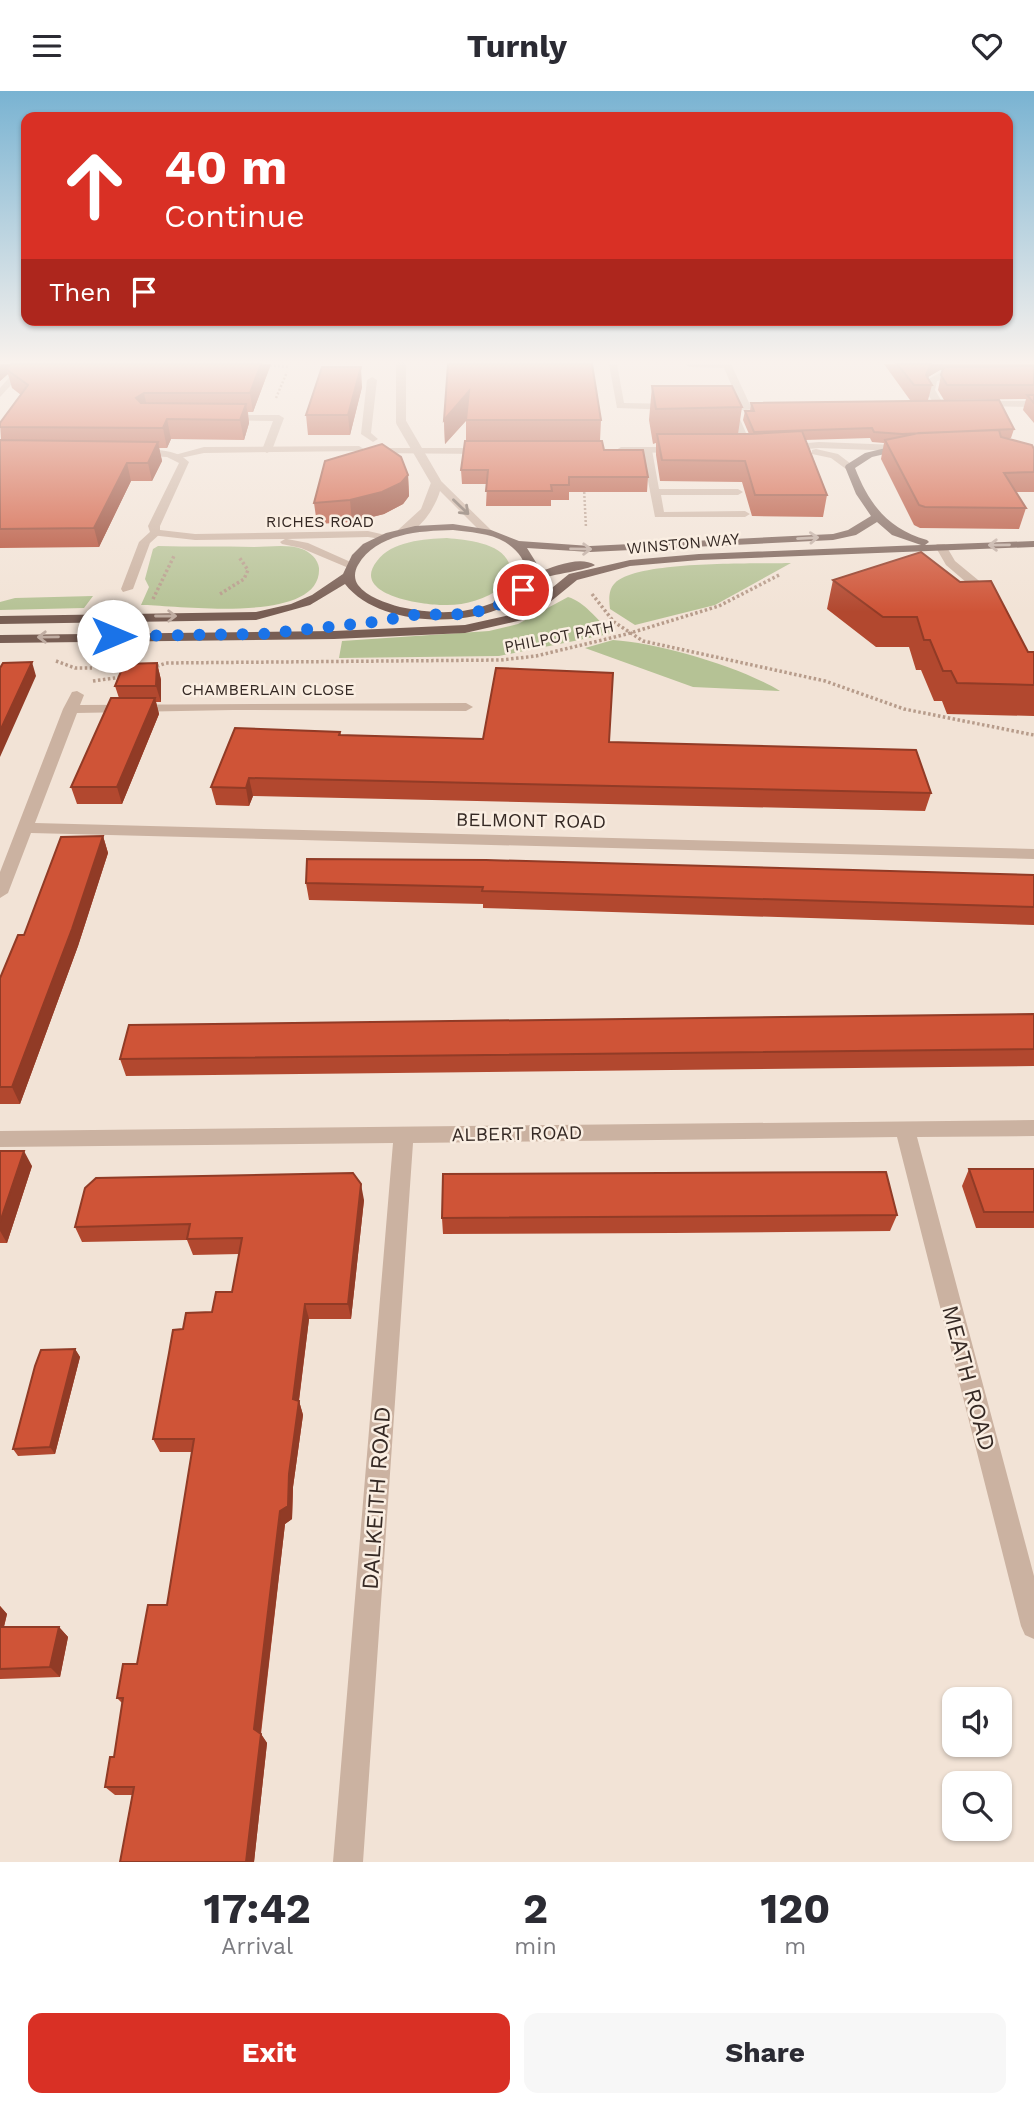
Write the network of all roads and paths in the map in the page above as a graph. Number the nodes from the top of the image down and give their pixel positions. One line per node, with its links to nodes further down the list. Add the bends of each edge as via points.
1 (268, 447): 9 (street)
2 (365, 447): 8 (street)
3 (415, 447): 17 (street, bridge)
4 (796, 447): 16 (street, via 777,448 824,453)
5 (862, 447): 6 (street)
6 (898, 448): 7 (main road); 16 (main road, via 863,457)
7 (912, 448)
8 (359, 449): 9 (street); 13 (street)
9 (267, 450): 15 (street, via 204,450)
10 (615, 450): 11 (street)
11 (647, 450): 12 (street); 19 (street)
12 (689, 450)
13 (497, 451)
14 (119, 453): 15 (street)
15 (176, 456): 25 (street, via 184,462 154,526)
16 (850, 467): 22 (main road)
17 (436, 482): 23 (street, via 433,502); 24 (street, one-way to 24)
18 (583, 482): 26 (path)
19 (655, 492): 20 (street); 21 (street, via 659,515)
20 (738, 492)
21 (745, 515)
22 (876, 519): 29 (main road, WINSTON WAY, one-way to 22, via 590,549 833,537 852,533); 31 (main road, via 893,532)
23 (402, 532): 24 (main road, via 444,527); 28 (main road)
24 (487, 532): 29 (main road)
25 (155, 533): 27 (street, RICHES ROAD); 38 (street, via 145,542)
26 (586, 533)
27 (251, 537): 28 (street, RICHES ROAD); 35 (street, RICHES ROAD, via 304,545)
28 (388, 537): 35 (main road, via 358,555)
29 (513, 544): 37 (main road, via 526,554)
30 (1034, 544): 31 (main road, WINSTON WAY, one-way to 31)
31 (941, 546): 33 (main road, WINSTON WAY); 44 (street, via 950,563 989,593)
32 (230, 554): 40 (path, via 245,562 248,570 231,590)
33 (630, 563): 37 (main road, via 570,566); 47 (main road, WINSTON WAY, via 573,577 535,608 490,625 334,635)
34 (165, 568): 39 (path)
35 (350, 570): 45 (main road, via 352,585 361,595); 46 (main road, one-way to 35, via 256,616 309,603)
36 (780, 575): 48 (path, via 719,606)
37 (531, 578): 45 (main road, via 516,595 489,609)
38 (127, 589)
39 (156, 592)
40 (218, 594)
41 (592, 594): 48 (path, via 606,617)
42 (153, 599): 43 (path)
43 (166, 600)
44 (1000, 613)
45 (414, 615): 47 (main road)
46 (0, 619)
47 (263, 634): 49 (main road, WINSTON WAY, one-way to 49)
48 (627, 634): 50 (path, PHILPOT PATH, via 501,660 166,663); 56 (path, PHILPOT PATH, via 825,681 904,709)
49 (0, 639)
50 (150, 670)
51 (129, 676): 52 (path)
52 (102, 680)
53 (78, 695): 55 (street)
54 (466, 707): 55 (street, CHAMBERLAIN CLOSE)
55 (70, 709): 57 (street)
56 (1034, 735)
57 (26, 828): 58 (street, BELMONT ROAD); 59 (street)
58 (1034, 854)
59 (0, 893)
60 (1034, 1128): 61 (street, ALBERT ROAD)
61 (905, 1130): 62 (street, ALBERT ROAD); 64 (street, MEATH ROAD)
62 (404, 1134): 63 (street, ALBERT ROAD); 65 (street, DALKEITH ROAD)
63 (0, 1139)
64 (1034, 1626)
65 (348, 1862)

